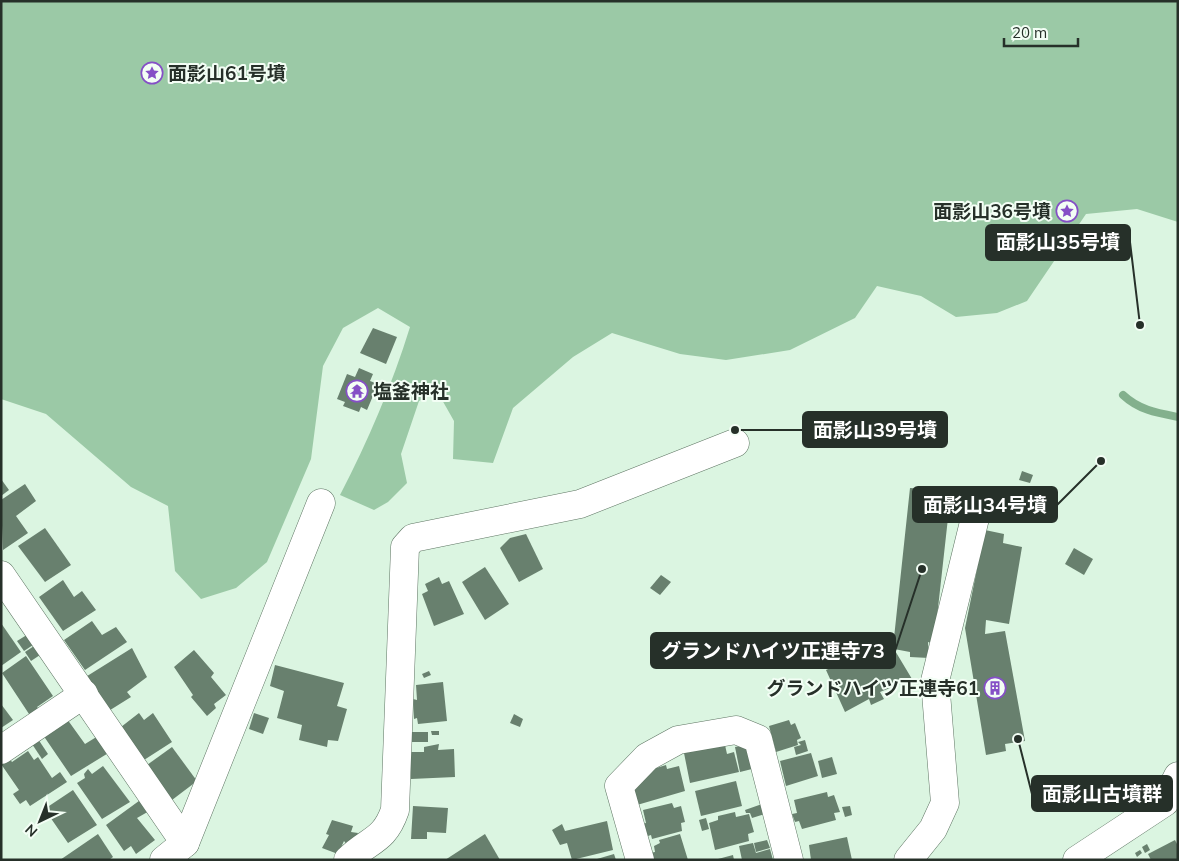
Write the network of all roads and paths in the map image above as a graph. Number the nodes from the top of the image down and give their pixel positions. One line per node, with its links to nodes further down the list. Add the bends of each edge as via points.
1 (735, 444): 11 (street, via 580,504 413,538 405,547 395,810 390,826)
2 (321, 503): 9 (street)
3 (976, 514): 14 (street, via 935,681 945,803 933,829)
4 (3, 581): 5 (street)
5 (84, 694): 6 (street); 9 (street)
6 (1, 750)
7 (1178, 776): 8 (street)
8 (1172, 810): 15 (street)
9 (186, 843): 10 (street)
10 (164, 860)
11 (348, 860)
12 (640, 860): 13 (street, via 619,786 647,757 678,740 736,730 758,739)
13 (789, 860)
14 (908, 860)
15 (1077, 860)

